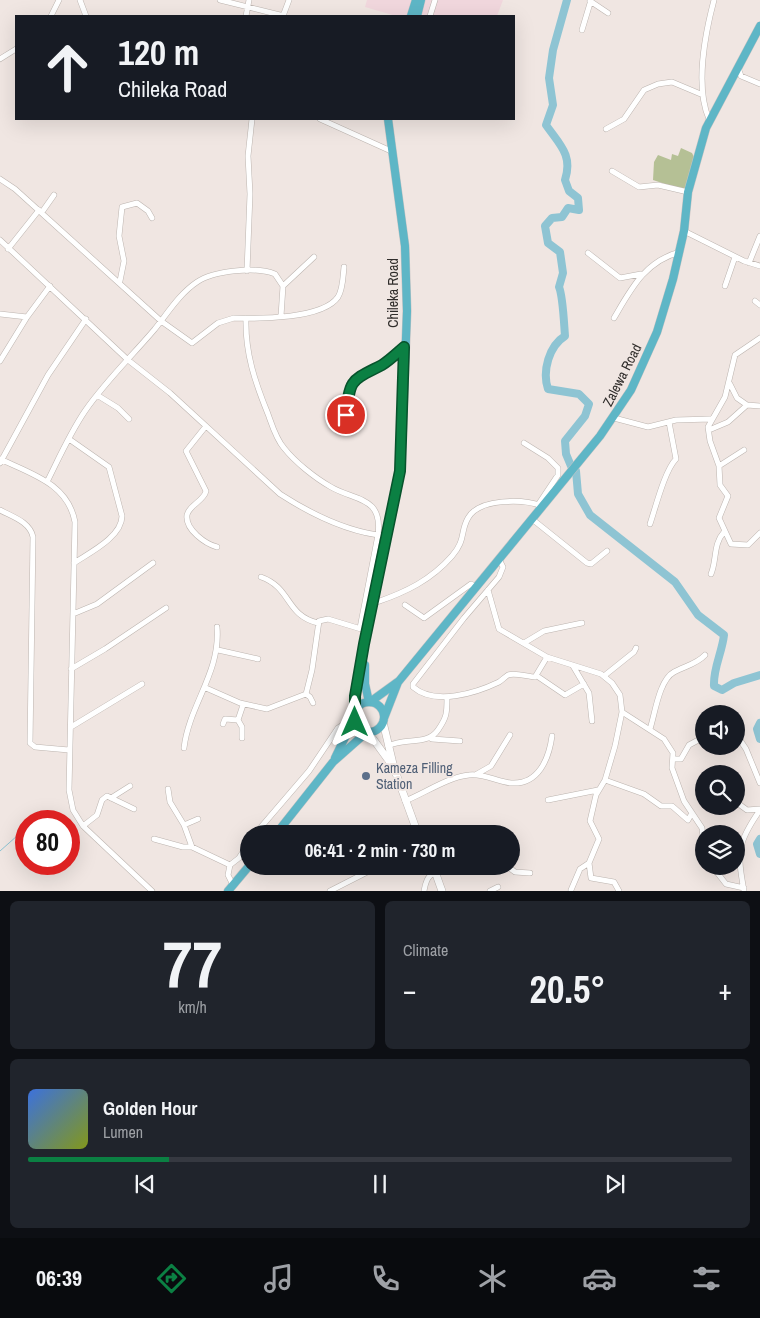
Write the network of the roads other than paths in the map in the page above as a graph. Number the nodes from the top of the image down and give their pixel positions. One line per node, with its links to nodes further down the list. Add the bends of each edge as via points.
1 (60, 0): 12 (street)
2 (80, 0): 13 (street)
3 (220, 0): 10 (street)
4 (289, 0): 15 (street)
5 (416, 0): 16 (highway)
6 (422, 0): 17 (highway)
7 (435, 0): 18 (street)
8 (714, 0): 26 (street, via 705,47)
9 (591, 1): 11 (street); 20 (street)
10 (249, 3): 14 (street)
11 (608, 12)
12 (52, 15)
13 (86, 15)
14 (281, 15)
15 (284, 15)
16 (411, 15)
17 (417, 15)
18 (430, 15)
19 (760, 26): 24 (highway, Zalewa Road)
20 (582, 30)
21 (15, 50): 22 (street)
22 (1, 59): 23 (street)
23 (0, 65)
24 (737, 65): 25 (street, via 741,76); 27 (highway, Zalewa Road)
25 (760, 84)
26 (703, 96): 27 (street); 32 (street, via 672,82 658,84 644,90 624,119)
27 (709, 119): 36 (highway, Zalewa Road)
28 (252, 120): 51 (street, via 248,156)
29 (322, 120): 33 (street)
30 (388, 120): 33 (highway, Chileka Road)
31 (393, 120): 102 (highway, via 409,250 411,311 401,492)
32 (606, 129)
33 (391, 151): 65 (highway, Chileka Road, via 405,246 407,311)
34 (612, 172): 36 (street, via 639,187 658,185)
35 (0, 179): 38 (street)
36 (688, 192): 40 (highway, Zalewa Road)
37 (54, 195): 38 (street)
38 (40, 211): 43 (street); 53 (street)
39 (152, 218): 53 (street, via 137,203 122,207 120,236 124,261)
40 (684, 231): 44 (highway, Zalewa Road); 47 (street)
41 (760, 236): 48 (street)
42 (0, 240): 43 (street)
43 (8, 249): 54 (street)
44 (680, 252): 52 (street, via 655,262); 72 (highway, Zalewa Road, via 657,332 631,390)
45 (588, 253): 52 (street, via 620,278)
46 (314, 257): 55 (street)
47 (736, 257): 48 (street); 56 (street)
48 (749, 263): 49 (street)
49 (760, 266)
50 (344, 267): 58 (street, via 341,291 335,300 298,316)
51 (247, 271): 55 (street, via 274,274); 63 (street, via 215,274 198,282)
52 (642, 274): 61 (street)
53 (120, 281): 63 (street)
54 (50, 286): 59 (street); 62 (street)
55 (283, 286): 58 (street)
56 (725, 286)
57 (0, 314): 59 (street)
58 (281, 316): 60 (street)
59 (26, 317): 67 (street)
60 (246, 318): 63 (street, via 225,320 192,343); 91 (street, via 246,343 255,382 283,448 328,486 370,504 379,523)
61 (614, 318)
62 (86, 319): 66 (street); 82 (street, via 48,375)
63 (161, 321): 66 (street)
64 (760, 338): 68 (street, via 735,355)
65 (404, 347): 77 (street, via 352,383 344,419); 92 (highway, Chileka Road, via 402,455)
66 (128, 360): 69 (street); 76 (street)
67 (0, 361)
68 (730, 381): 70 (street, via 734,393); 74 (street, via 722,403)
69 (97, 395): 73 (street); 79 (street)
70 (747, 405): 71 (street); 78 (street, via 728,422)
71 (760, 406)
72 (614, 418): 75 (street, via 640,426); 85 (highway, Zalewa Road)
73 (129, 419)
74 (711, 419): 75 (street); 78 (street)
75 (669, 422): 88 (street, via 676,459 670,464 669,473 663,481)
76 (206, 426): 91 (street, via 267,484 295,504 348,528); 93 (street, via 186,451 206,491 187,517 199,537)
77 (337, 428)
78 (709, 430): 83 (street)
79 (69, 439): 84 (street); 96 (street, via 109,467 122,516 118,528)
80 (524, 443): 85 (street, via 558,468 558,475)
81 (744, 450): 83 (street)
82 (1, 461): 84 (street)
83 (719, 466): 89 (street, via 720,485 728,496 719,518)
84 (47, 482): 96 (street, via 68,500 73,511)
85 (540, 505): 87 (highway, Zalewa Road); 102 (street, via 487,503 477,508 466,522 462,542 448,560 415,587)
86 (0, 510): 148 (street, via 27,524 33,537 29,740 35,747)
87 (532, 519): 94 (street, via 591,564); 95 (highway, Zalewa Road)
88 (650, 524)
89 (724, 532): 90 (street, via 731,544 739,545 748,545); 98 (street, via 718,539)
90 (760, 534)
91 (378, 535): 92 (street); 109 (street)
92 (387, 536): 109 (highway, Chileka Road)
93 (218, 547)
94 (607, 551)
95 (500, 559): 100 (highway, Zalewa Road); 101 (street, via 502,572)
96 (74, 563): 105 (street)
97 (153, 563): 105 (street, via 97,604)
98 (711, 574)
99 (261, 577): 106 (street, via 281,588 302,618)
100 (476, 587): 103 (street, via 470,584 424,618); 120 (highway, Zalewa Road)
101 (488, 590): 110 (street, via 496,624 503,632); 125 (street, via 413,684 423,694)
102 (377, 602): 127 (highway, via 364,672)
103 (405, 605)
104 (166, 608): 117 (street)
105 (73, 614): 117 (street)
106 (318, 623): 109 (street, via 328,618); 124 (street)
107 (582, 623): 110 (street, via 544,631)
108 (217, 627): 112 (street)
109 (364, 630): 131 (highway, Chileka Road)
110 (524, 643): 114 (street)
111 (636, 648): 119 (street)
112 (218, 650): 115 (street); 123 (street)
113 (705, 656): 137 (street, via 670,675 655,704)
114 (547, 657): 116 (street); 118 (street)
115 (258, 659)
116 (573, 666): 119 (street); 122 (street)
117 (71, 669): 136 (street)
118 (537, 676): 122 (street, via 566,695); 125 (street, via 509,674 501,681 478,690)
119 (604, 676): 130 (street, via 620,696)
120 (399, 681): 127 (highway, Zalewa Road); 133 (highway, Zalewa Road)
121 (142, 684): 136 (street)
122 (584, 684): 134 (street, via 589,694)
123 (206, 688): 129 (street); 146 (street, via 199,695)
124 (307, 695): 126 (street); 128 (street); 129 (street, via 271,708)
125 (447, 697): 142 (street, via 446,718)
126 (318, 698)
127 (370, 702): 131 (highway, via 362,704); 133 (highway, via 381,708)
128 (313, 703)
129 (244, 705): 132 (street)
130 (622, 712): 137 (street); 153 (street)
131 (354, 717): 138 (highway, via 359,728); 150 (highway); 167 (street, via 338,728 309,771)
132 (238, 720): 135 (street, via 225,719); 141 (street)
133 (384, 720): 138 (highway, via 378,729); 145 (main road)
134 (592, 721)
135 (223, 724)
136 (71, 727): 148 (street)
137 (650, 729): 149 (street, via 667,742)
138 (368, 732): 150 (highway); 151 (main road)
139 (510, 735): 152 (street, via 491,766)
140 (552, 736): 152 (street, via 546,761 536,775 511,783)
141 (242, 738)
142 (431, 739): 143 (street); 145 (street, via 401,741)
143 (460, 741)
144 (695, 742): 149 (street, via 681,759)
145 (388, 746): 151 (main road)
146 (184, 748)
147 (745, 749): 154 (street)
148 (69, 750): 171 (street, via 70,801 76,818)
149 (674, 759): 164 (street, via 675,778)
150 (334, 762): 168 (highway)
151 (394, 768): 160 (main road)
152 (477, 775): 160 (street, via 460,777)
153 (605, 780): 157 (street); 164 (street, via 644,794 661,806 672,806 688,820)
154 (760, 783)
155 (130, 786): 158 (street)
156 (168, 789): 166 (street, via 170,802)
157 (598, 790): 159 (street); 176 (street, via 590,822 599,839)
158 (111, 798): 161 (street); 171 (street, via 104,798 97,815)
159 (548, 800)
160 (405, 801): 169 (main road)
161 (134, 809)
162 (745, 809): 163 (street)
163 (760, 810): 172 (street)
164 (692, 813): 170 (street)
165 (198, 819): 166 (street)
166 (184, 825): 174 (street)
167 (263, 825)
168 (283, 825)
169 (414, 825)
170 (700, 825)
171 (83, 826): 189 (street)
172 (745, 834)
173 (154, 839): 174 (street)
174 (192, 847): 177 (street)
175 (240, 853): 177 (street)
176 (589, 864): 194 (street, via 580,869); 195 (street, via 591,878 614,882)
177 (230, 865): 186 (street)
178 (520, 872): 179 (street)
179 (530, 873)
180 (242, 875): 186 (highway)
181 (360, 875): 190 (street)
182 (431, 875): 191 (street)
183 (437, 875): 192 (main road)
184 (719, 875): 188 (street, via 726,884)
185 (742, 875): 188 (street)
186 (231, 888)
187 (498, 888): 193 (street)
188 (744, 889)
189 (152, 890)
190 (330, 890)
191 (424, 890)
192 (442, 890)
193 (490, 890)
194 (571, 890)
195 (619, 890)

